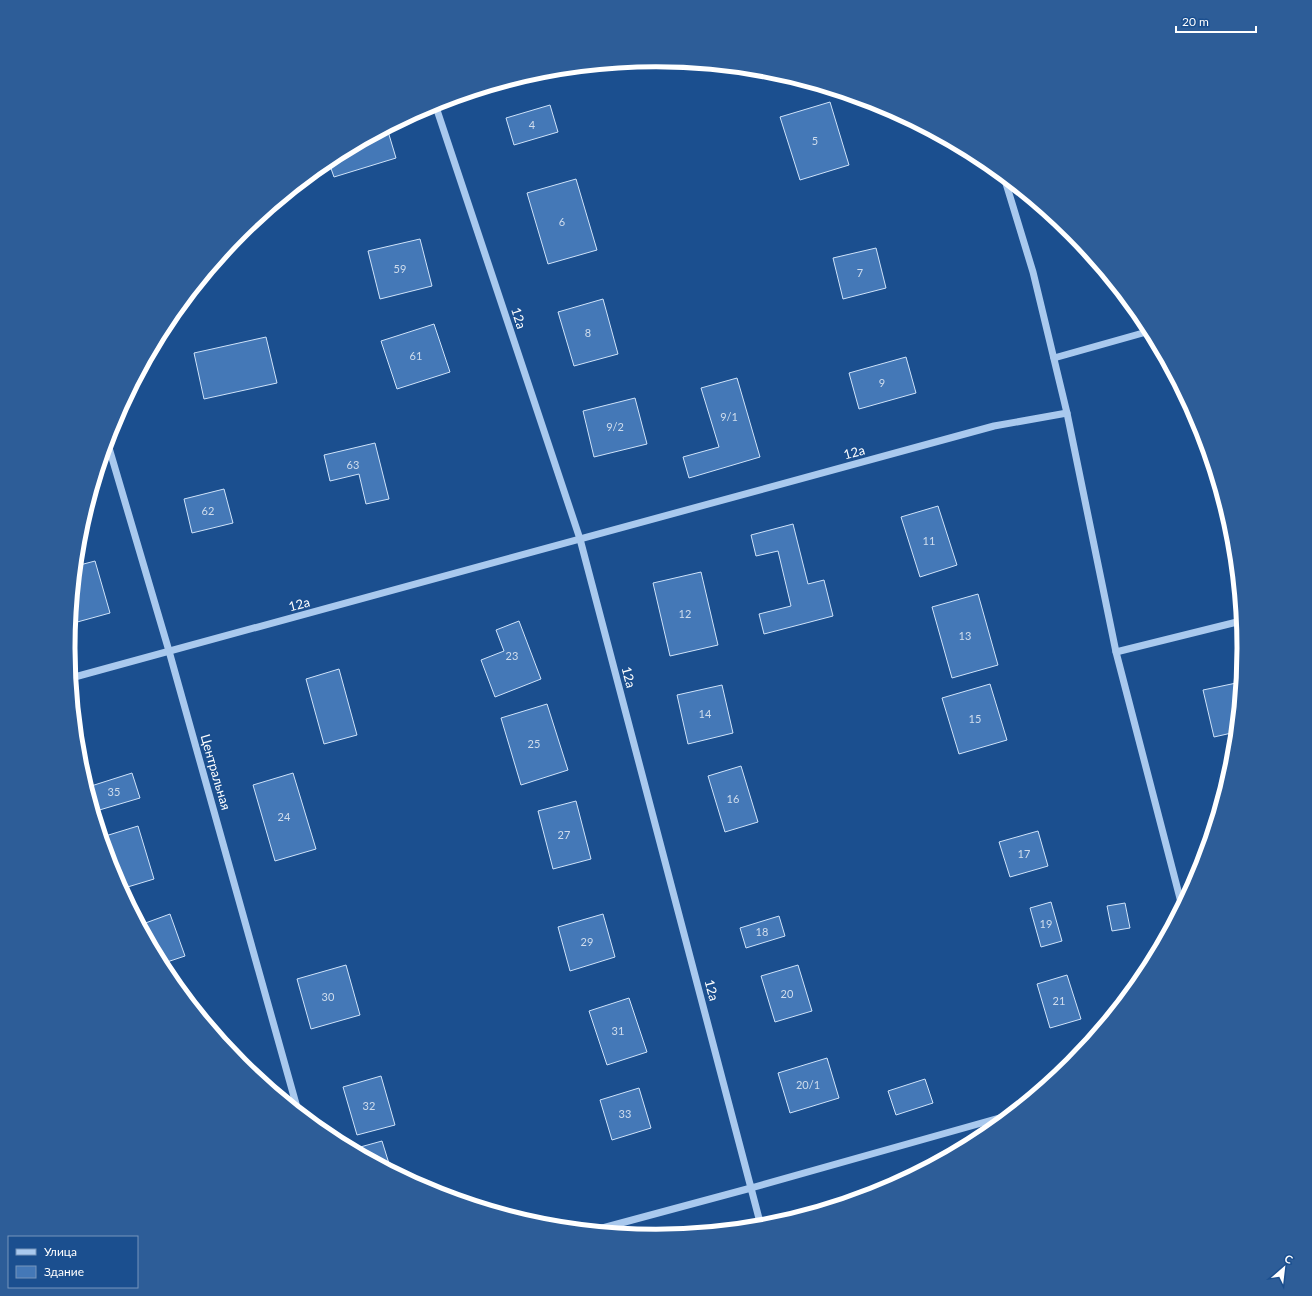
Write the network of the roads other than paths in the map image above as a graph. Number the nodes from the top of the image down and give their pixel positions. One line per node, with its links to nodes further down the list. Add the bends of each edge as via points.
1 (437, 110): 7 (street, 12а)
2 (1007, 185): 4 (street, via 1033,272)
3 (1144, 333): 4 (street)
4 (1054, 358): 5 (street)
5 (1067, 413): 7 (street, 12а, via 994,426); 10 (street)
6 (110, 451): 9 (street, Центральная)
7 (580, 539): 9 (street, 12а); 15 (street, 12а)
8 (1236, 622): 10 (street)
9 (169, 651): 11 (street, 12а); 13 (street, Центральная)
10 (1116, 652): 12 (street)
11 (76, 677)
12 (1180, 898)
13 (296, 1104)
14 (996, 1119): 15 (street)
15 (752, 1188): 16 (street, 12а); 17 (street)
16 (759, 1220)
17 (607, 1227)

